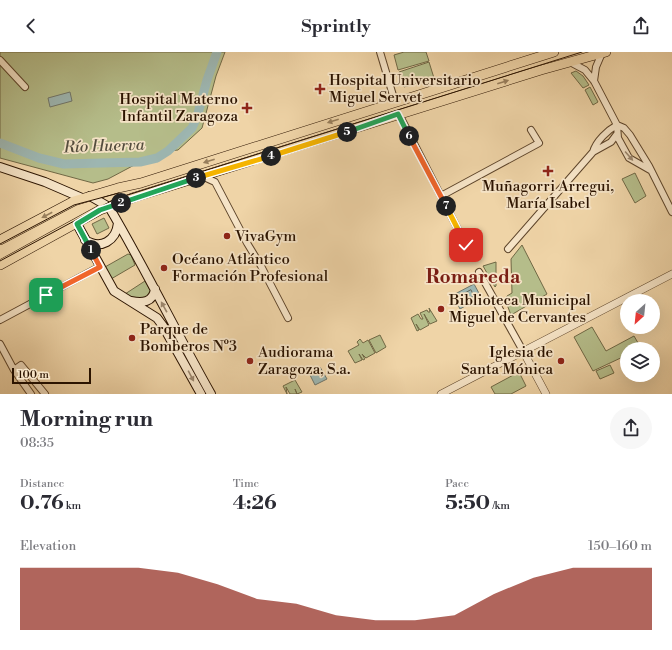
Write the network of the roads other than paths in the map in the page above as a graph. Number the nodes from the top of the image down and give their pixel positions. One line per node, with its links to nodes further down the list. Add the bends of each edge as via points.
1 (380, 52): 8 (street)
2 (554, 52): 8 (main road)
3 (603, 52): 5 (main road); 6 (street, via 596,67)
4 (0, 60): 7 (street)
5 (570, 62): 6 (street, via 583,69); 9 (main road, one-way to 5)
6 (594, 81): 10 (street)
7 (25, 87)
8 (395, 102): 9 (street); 22 (main road, one-way to 22, via 141,183)
9 (398, 114): 18 (main road); 21 (street)
10 (617, 125): 12 (street); 15 (street, via 605,134); 17 (street, via 628,132)
11 (531, 130): 21 (street, via 539,143)
12 (617, 134): 13 (street); 14 (street)
13 (611, 142): 14 (street); 15 (street)
14 (620, 143): 17 (street, one-way to 17, via 630,160)
15 (593, 152): 30 (street)
16 (0, 167): 22 (main road)
17 (650, 170): 24 (street)
18 (221, 171): 19 (main road); 20 (street)
19 (202, 176): 20 (street); 23 (main road)
20 (215, 182): 38 (street)
21 (441, 196): 29 (street)
22 (86, 197): 23 (main road); 27 (main road, one-way to 27, via 63,206)
23 (109, 207): 25 (main road); 26 (main road)
24 (672, 212)
25 (118, 223): 28 (main road, via 114,236 107,243 95,244); 35 (main road)
26 (77, 224): 28 (main road); 31 (main road)
27 (0, 240)
28 (85, 240): 32 (main road)
29 (466, 245)
30 (508, 249)
31 (0, 265)
32 (100, 267): 36 (main road, via 114,291); 39 (street)
33 (480, 272): 42 (street)
34 (672, 274): 42 (street)
35 (155, 290): 36 (main road, via 147,302); 40 (main road, one-way to 35)
36 (131, 303): 37 (main road)
37 (157, 318): 40 (main road); 46 (main road, one-way to 46)
38 (288, 318)
39 (0, 320)
40 (182, 341): 47 (main road)
41 (0, 344): 43 (street)
42 (523, 351): 48 (street); 49 (street)
43 (14, 370): 44 (street); 45 (street, via 21,365)
44 (31, 394)
45 (45, 394)
46 (201, 394)
47 (211, 394)
48 (441, 394)
49 (546, 394)

